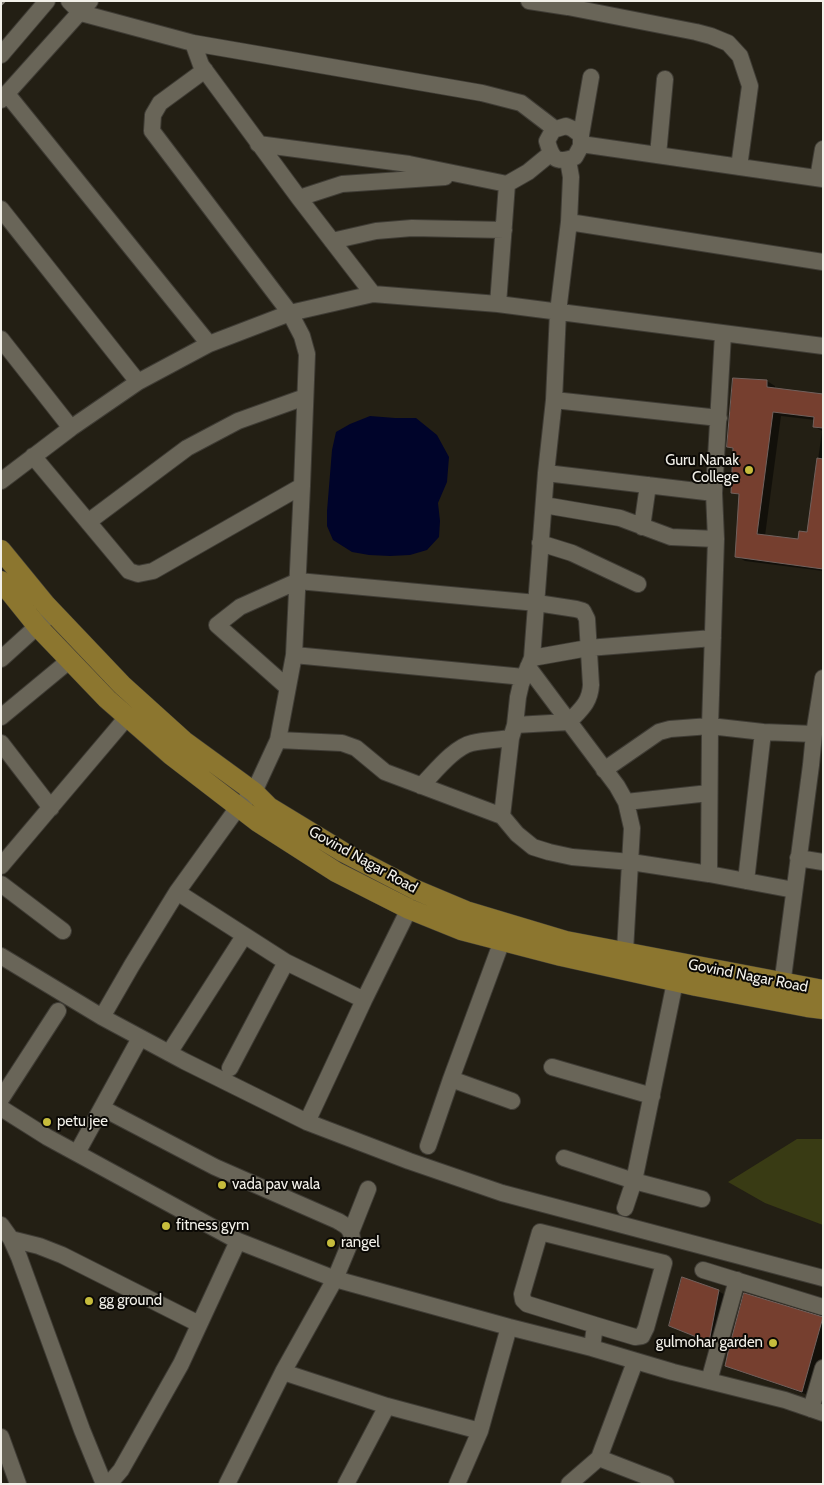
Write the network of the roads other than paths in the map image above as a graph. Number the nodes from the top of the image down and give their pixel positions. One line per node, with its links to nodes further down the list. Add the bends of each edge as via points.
1 (47, 1): 6 (street)
2 (69, 1): 4 (street)
3 (529, 1): 18 (street, via 696,32 728,43 740,56 750,86)
4 (85, 7): 5 (street); 10 (street)
5 (193, 43): 7 (street); 11 (street, via 482,92 521,103)
6 (1, 55)
7 (205, 70): 13 (street); 31 (street, via 160,103 153,114 152,131)
8 (591, 77): 12 (street)
9 (665, 79): 16 (street)
10 (4, 97): 34 (street)
11 (555, 129): 12 (street, via 566,126 573,129); 15 (street, via 547,142)
12 (581, 140): 16 (street); 17 (street, via 575,157)
13 (258, 144): 19 (street, via 409,164); 22 (street)
14 (823, 149): 20 (street)
15 (550, 154): 17 (street, via 562,161); 21 (street)
16 (658, 155): 18 (street)
17 (568, 160): 24 (street, via 572,177)
18 (739, 167): 20 (street)
19 (462, 176): 21 (street); 22 (street, via 342,184)
20 (821, 178)
21 (507, 184): 25 (street)
22 (299, 198): 26 (street)
23 (1, 209): 36 (street)
24 (569, 222): 27 (street); 30 (street)
25 (504, 230): 26 (street, via 412,228 376,231); 29 (street)
26 (332, 241): 28 (street)
27 (823, 262)
28 (373, 294): 29 (street); 31 (street)
29 (498, 304): 30 (street)
30 (558, 312): 32 (street); 38 (street)
31 (290, 313): 34 (street); 37 (street, via 307,354)
32 (723, 334): 35 (street); 39 (street)
33 (1, 339): 40 (street)
34 (210, 344): 36 (street)
35 (823, 346)
36 (138, 382): 40 (street)
37 (305, 397): 45 (street); 48 (street, via 238,420 187,448)
38 (554, 400): 39 (street); 42 (street)
39 (719, 418): 46 (street)
40 (71, 428): 41 (street)
41 (33, 456): 43 (street); 48 (street)
42 (546, 473): 44 (street); 47 (street)
43 (1, 481)
44 (648, 485): 46 (street); 49 (street)
45 (302, 486): 48 (street, via 152,571 138,574 129,570); 54 (street)
46 (714, 493): 50 (street)
47 (544, 505): 49 (street, via 606,515); 51 (street)
48 (88, 522)
49 (642, 526): 50 (street, via 671,537)
50 (716, 539): 59 (street)
51 (540, 543): 55 (street, via 572,553); 56 (street)
52 (1, 550): 57 (main road, Govind Nagar Road)
53 (1, 581): 58 (main road, Govind Nagar Road)
54 (298, 581): 56 (street); 61 (street); 66 (street, via 240,607 217,625)
55 (638, 584)
56 (537, 603): 60 (street, via 583,611 587,619); 64 (street)
57 (53, 612): 58 (street); 79 (main road, Govind Nagar Road, via 122,685 184,741)
58 (38, 627): 62 (street); 63 (main road, Govind Nagar Road)
59 (713, 638): 60 (street); 70 (street)
60 (588, 648): 64 (street); 69 (street, via 590,696)
61 (294, 655): 64 (street); 66 (street)
62 (1, 659)
63 (70, 660): 67 (main road, Govind Nagar Road); 68 (street)
64 (528, 667): 69 (street); 71 (street, via 518,696)
65 (823, 678): 73 (street)
66 (287, 687): 74 (street)
67 (128, 716): 82 (main road, Govind Nagar Road, via 171,755); 83 (street)
68 (1, 717)
69 (569, 722): 71 (street); 77 (street)
70 (710, 726): 72 (street); 77 (street, via 659,732); 80 (street)
71 (513, 732): 78 (street, via 470,743 455,752); 84 (street)
72 (763, 732): 73 (street); 90 (street)
73 (814, 734): 85 (street)
74 (278, 740): 78 (street, via 342,743 356,748 385,772); 79 (street)
75 (1, 743): 76 (street)
76 (7, 763): 83 (street)
77 (604, 770): 81 (street)
78 (422, 786): 84 (street)
79 (254, 792): 82 (street); 96 (main road, Govind Nagar Road, via 269,807 343,852)
80 (709, 793): 81 (street); 89 (street)
81 (626, 802): 86 (street, via 632,828)
82 (240, 806): 93 (street); 94 (main road, Govind Nagar Road, via 258,822 336,872)
83 (51, 808): 88 (street)
84 (502, 816): 86 (street, via 533,847 572,857)
85 (798, 858): 87 (street); 92 (street)
86 (631, 862): 89 (street); 98 (street)
87 (823, 862)
88 (1, 866)
89 (709, 874): 90 (street)
90 (746, 881): 92 (street)
91 (1, 884): 95 (street)
92 (794, 890): 102 (street)
93 (177, 892): 97 (street); 108 (street)
94 (408, 909): 96 (main road, Govind Nagar Road, via 461,930); 104 (street)
95 (63, 931)
96 (506, 932): 98 (main road, Govind Nagar Road); 101 (main road, Govind Nagar Road, via 561,956); 113 (street)
97 (244, 936): 100 (street); 110 (street)
98 (625, 952): 102 (main road, Govind Nagar Road)
99 (1, 956): 108 (street)
100 (286, 962): 104 (street); 112 (street)
101 (675, 982): 105 (main road, Govind Nagar Road); 114 (street)
102 (783, 982): 103 (main road, Govind Nagar Road); 105 (street)
103 (823, 990)
104 (364, 1000): 119 (street)
105 (779, 1002): 106 (main road, Govind Nagar Road)
106 (823, 1009)
107 (58, 1011): 115 (street)
108 (102, 1018): 109 (street)
109 (140, 1038): 110 (street); 118 (street)
110 (169, 1052): 119 (street)
111 (552, 1067): 114 (street)
112 (230, 1068)
113 (451, 1079): 116 (street); 120 (street)
114 (652, 1096): 123 (street)
115 (1, 1099)
116 (512, 1101)
117 (1, 1108): 121 (street)
118 (102, 1108): 121 (street); 128 (street, via 215,1167 338,1221)
119 (307, 1122): 132 (street, via 502,1193)
120 (428, 1146)
121 (77, 1154): 130 (street)
122 (564, 1158): 123 (street)
123 (634, 1181): 125 (street); 126 (street)
124 (368, 1189): 128 (street)
125 (702, 1199)
126 (625, 1208)
127 (1, 1225): 129 (street)
128 (352, 1232): 133 (street)
129 (11, 1239): 136 (street, via 62,1255); 150 (street)
130 (238, 1241): 133 (street); 136 (street)
131 (703, 1270): 134 (street)
132 (823, 1278)
133 (335, 1279): 138 (street); 142 (street)
134 (737, 1280): 135 (street); 143 (street)
135 (823, 1307)
136 (199, 1324): 151 (street, via 181,1364 121,1470)
137 (595, 1325): 137 (street, via 635,1337 642,1336 664,1263 540,1232 523,1300); 139 (street)
138 (509, 1327): 139 (street); 146 (street)
139 (592, 1348): 140 (street)
140 (636, 1362): 143 (street); 148 (street)
141 (823, 1368): 145 (street)
142 (283, 1372): 144 (street); 152 (street)
143 (708, 1381): 145 (street)
144 (387, 1406): 146 (street); 153 (street)
145 (817, 1411)
146 (480, 1431): 154 (street)
147 (1, 1437): 149 (street)
148 (599, 1458): 155 (street); 156 (street)
149 (18, 1484)
150 (104, 1484)
151 (109, 1484)
152 (227, 1484)
153 (346, 1484)
154 (456, 1484)
155 (569, 1484)
156 (666, 1484)

